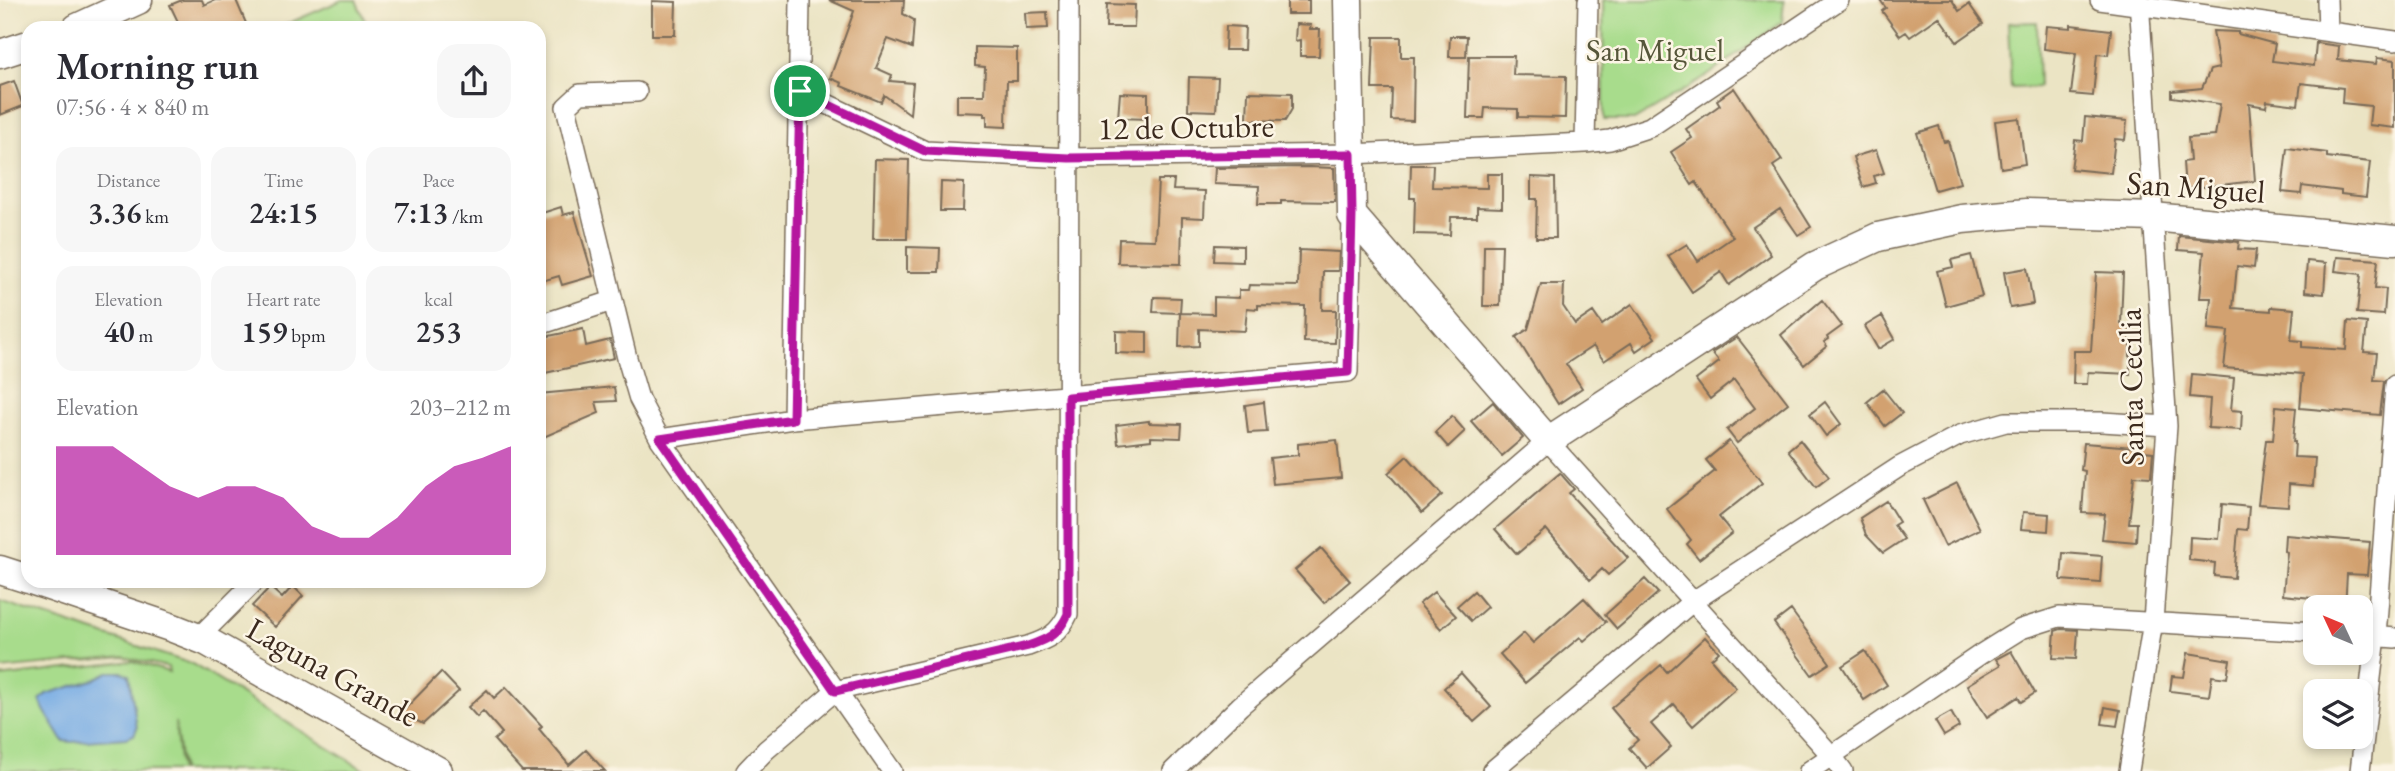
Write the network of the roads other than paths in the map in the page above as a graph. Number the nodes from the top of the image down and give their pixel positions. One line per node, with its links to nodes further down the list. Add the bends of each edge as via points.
1 (138, 0): 10 (street)
2 (800, 0): 15 (street)
3 (1069, 0): 19 (street)
4 (1349, 0): 18 (street)
5 (1588, 0): 17 (street)
6 (1839, 0): 17 (street, 12 de Octubre, via 1650,127)
7 (2100, 0): 9 (street)
8 (2327, 0): 11 (street)
9 (2139, 3): 11 (street); 21 (street, Santa Cecilia)
10 (92, 21)
11 (2328, 31): 12 (street)
12 (2395, 41)
13 (21, 47): 14 (street)
14 (0, 54)
15 (800, 91): 19 (street, 12 de Octubre, via 925,151); 27 (street)
16 (637, 92): 23 (street, via 580,94 566,107)
17 (1586, 143): 18 (street, 12 de Octubre)
18 (1351, 154): 19 (street, 12 de Octubre); 20 (street)
19 (1069, 158): 26 (street)
20 (1352, 215): 26 (street, via 1348,372); 30 (street)
21 (2153, 217): 22 (street, San Miguel); 28 (street, Santa Cecilia); 30 (street, San Miguel, via 2027,213 1962,219 1878,237 1815,266)
22 (2395, 240)
23 (612, 301): 24 (street); 29 (street, via 639,399)
24 (546, 323)
25 (2395, 385): 38 (street)
26 (1068, 397): 27 (street); 40 (street, via 1068,614 1062,627 1050,638 1028,646)
27 (793, 419): 29 (street)
28 (2167, 426): 35 (street, via 2006,422 1960,435 1899,467); 36 (street, Santa Cecilia)
29 (660, 439): 40 (street)
30 (1548, 441): 35 (street); 45 (street, via 1240,706)
31 (0, 570): 32 (street)
32 (21, 577)
33 (54, 588): 39 (street, Laguna Grande)
34 (249, 588): 39 (street)
35 (1692, 602): 41 (street); 46 (street)
36 (2153, 621): 37 (street); 41 (street, via 2059,617 2021,629); 48 (street, Santa Cecilia)
37 (2303, 631)
38 (2377, 636): 49 (street)
39 (198, 638): 42 (street, Laguna Grande)
40 (835, 691): 43 (street); 44 (street)
41 (1837, 763): 47 (street)
42 (438, 771)
43 (746, 771)
44 (892, 771)
45 (1173, 771)
46 (1492, 771)
47 (1809, 771)
48 (2129, 771)
49 (2360, 771)

